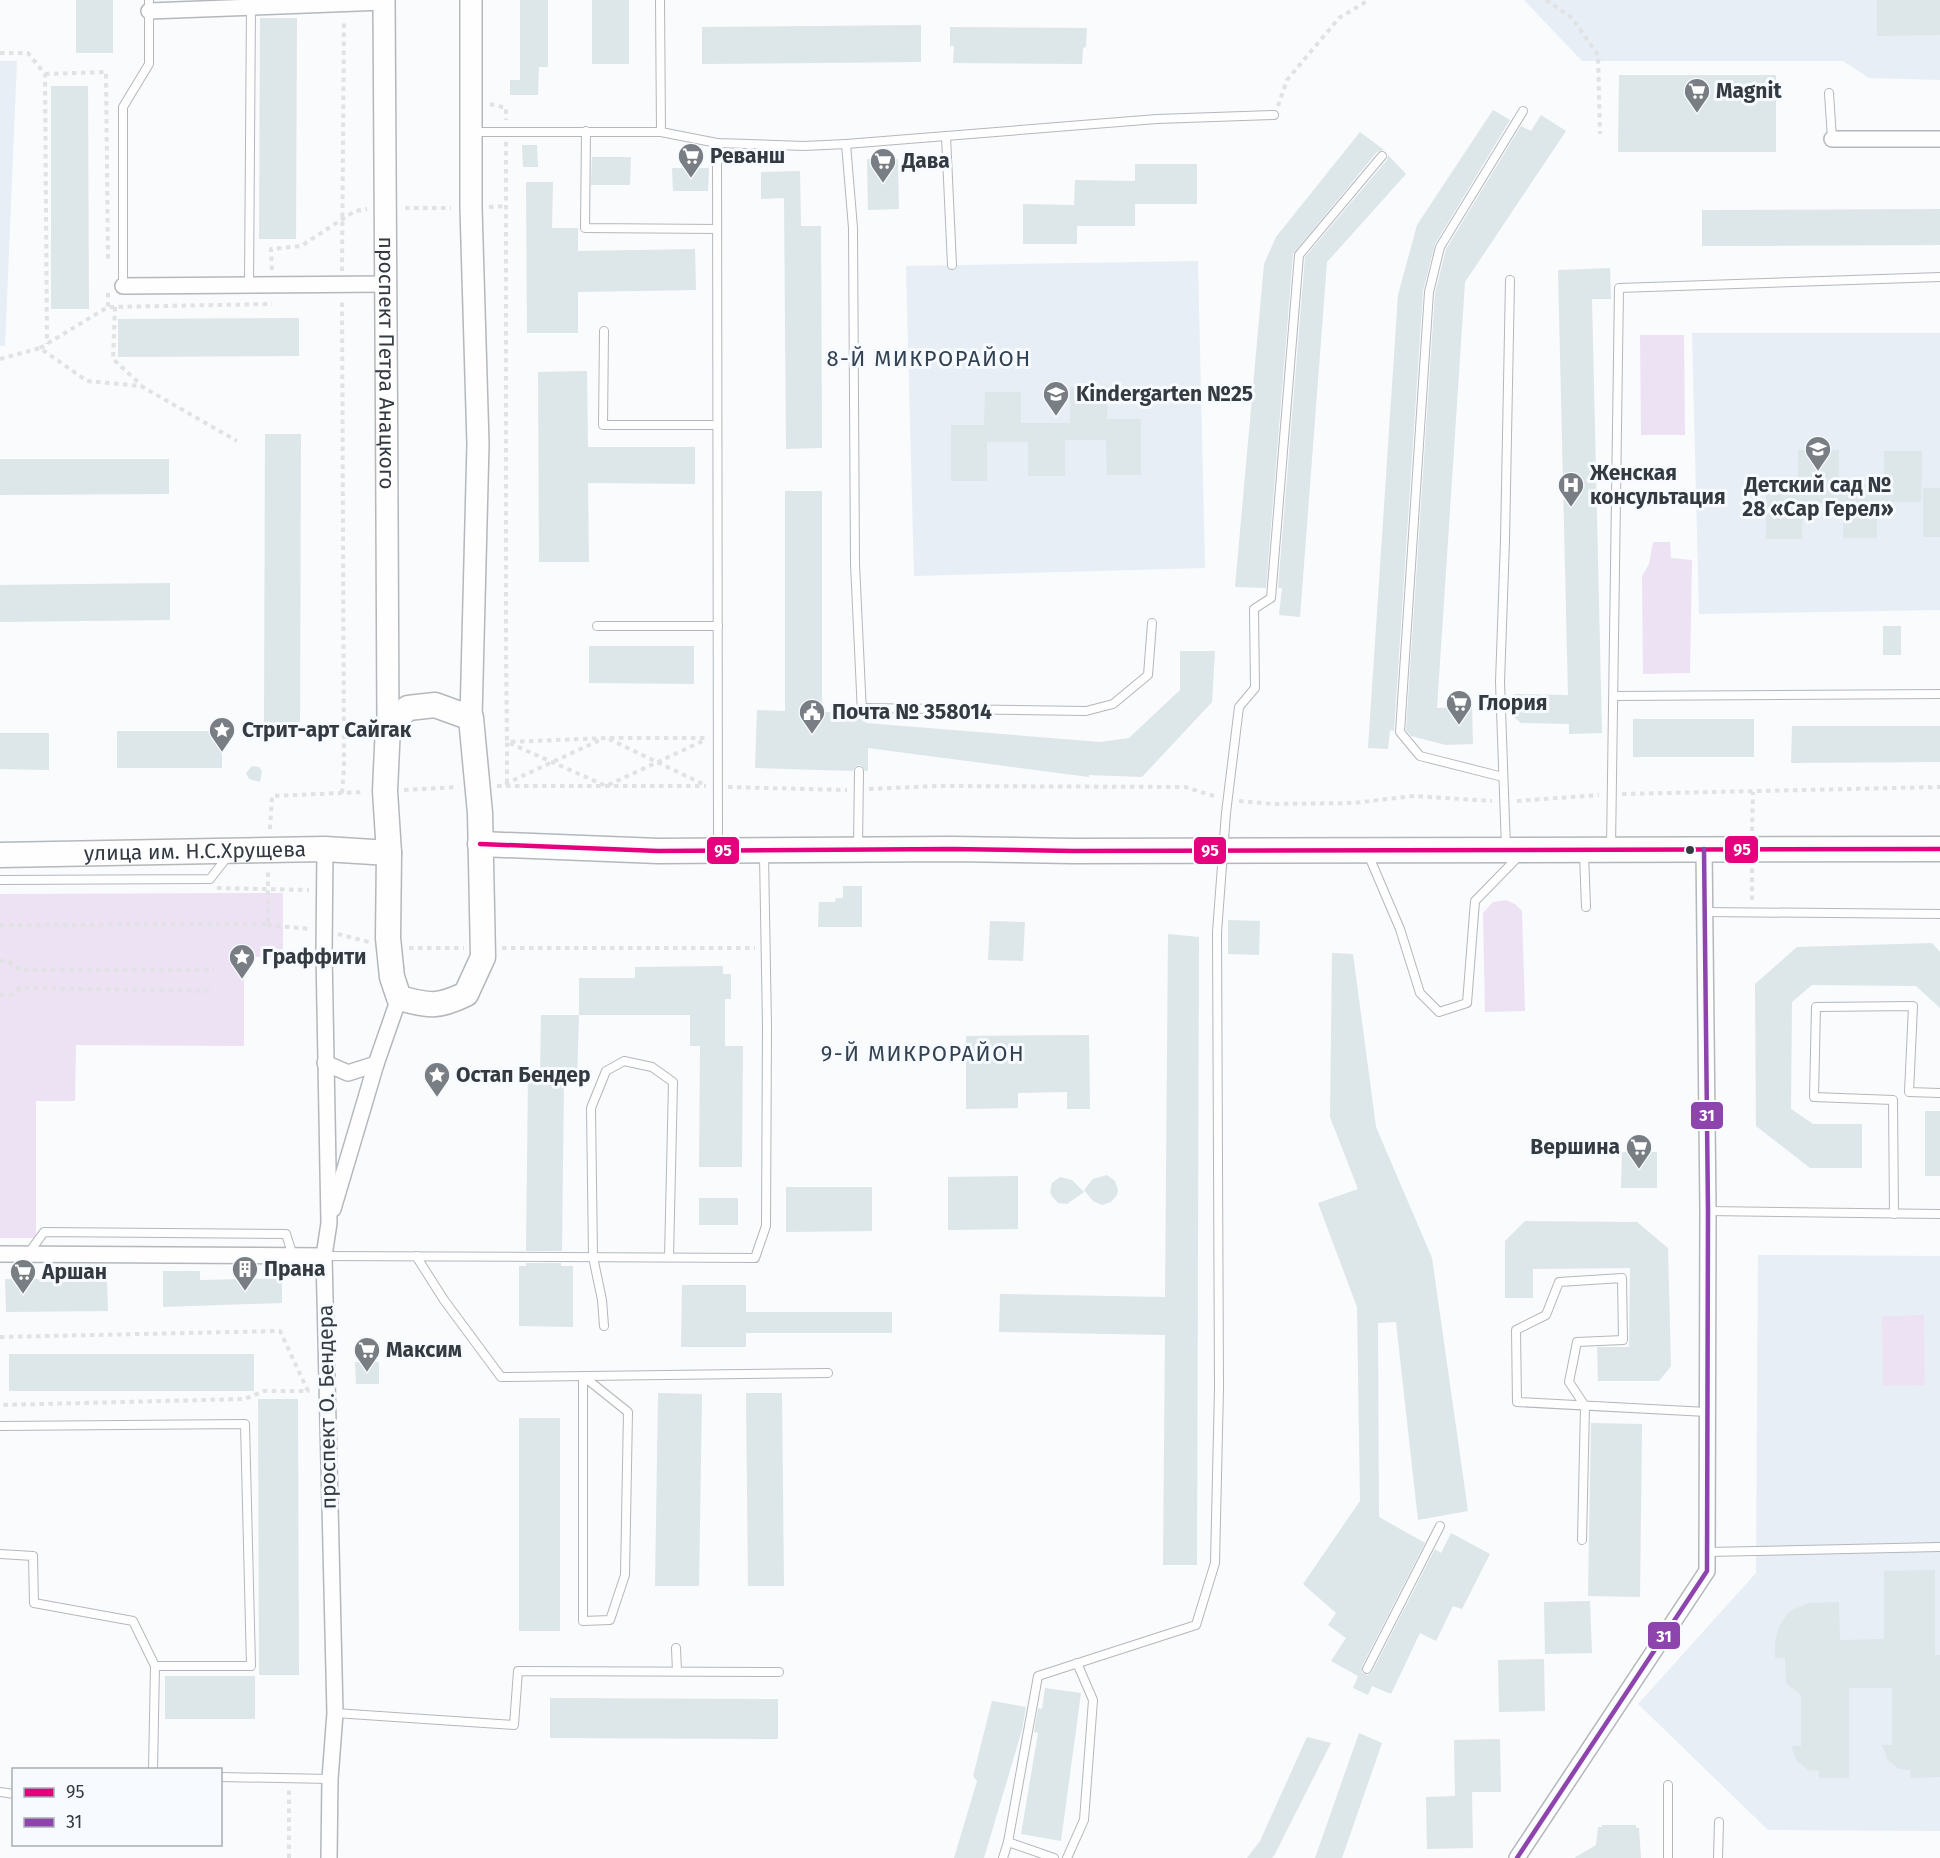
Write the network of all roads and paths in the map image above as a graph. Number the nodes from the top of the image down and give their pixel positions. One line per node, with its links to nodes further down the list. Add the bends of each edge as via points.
1 (471, 0): 15 (main road)
2 (660, 0): 17 (lane)
3 (1370, 0): 13 (path, via 1340,18 1287,80)
4 (1546, 0): 18 (path, via 1572,18 1598,55)
5 (384, 1): 7 (street); 25 (main road, проспект Петра Анацкого)
6 (250, 4): 7 (street); 8 (street); 35 (lane)
7 (344, 4): 32 (path)
8 (149, 5): 34 (lane, via 149,64 123,106)
9 (0, 53): 10 (path, via 28,53)
10 (45, 74): 29 (path, via 106,72); 39 (path)
11 (1829, 93): 20 (lane)
12 (1523, 111): 56 (lane, via 1440,247 1429,292 1400,732 1420,756)
13 (1274, 115): 19 (lane, via 1157,118)
14 (586, 131): 16 (lane); 17 (lane); 27 (lane, via 585,228)
15 (472, 132): 16 (lane); 26 (main road)
16 (506, 132): 52 (path)
17 (661, 132): 22 (lane)
18 (1600, 134)
19 (946, 136): 23 (lane); 28 (lane)
20 (1832, 139): 21 (street)
21 (1940, 139)
22 (717, 143): 23 (lane); 27 (lane)
23 (846, 144): 44 (lane, via 853,228 855,564 862,711 1086,711 1113,704 1148,675)
24 (1382, 156): 65 (lane, via 1299,255 1271,598 1254,609 1256,688 1239,707)
25 (386, 207): 26 (path); 33 (main road, проспект Петра Анацкого)
26 (471, 208): 49 (main road, via 478,444)
27 (717, 229): 42 (lane)
28 (952, 265)
29 (108, 272)
30 (1940, 277): 48 (lane, via 1619,288)
31 (1510, 280): 56 (lane, via 1500,682)
32 (342, 284): 33 (street); 35 (street); 63 (path)
33 (387, 284): 50 (main road, проспект Петра Анацкого)
34 (116, 285): 35 (street); 37 (path)
35 (249, 285)
36 (115, 307): 41 (path, via 113,359)
37 (108, 308)
38 (604, 331): 42 (lane, via 603,425)
39 (47, 344)
40 (0, 359): 41 (path, via 40,348 87,381)
41 (141, 386): 43 (path)
42 (717, 425): 46 (lane)
43 (237, 441)
44 (1152, 623)
45 (597, 626): 46 (lane)
46 (718, 626): 60 (lane)
47 (1940, 694): 48 (lane)
48 (1614, 696): 64 (lane)
49 (471, 718): 50 (main road, via 435,705 408,708); 67 (main road)
50 (388, 726): 80 (main road, проспект Петра Анацкого, via 385,791)
51 (606, 738): 52 (path); 53 (path); 54 (path); 54 (path, via 709,738)
52 (507, 742): 53 (path); 57 (path)
53 (552, 762): 54 (path, via 606,786); 57 (path)
54 (657, 762): 59 (path)
55 (860, 771): 62 (lane)
56 (1503, 777): 66 (lane)
57 (507, 783): 58 (path)
58 (499, 786)
59 (709, 786)
60 (718, 787): 62 (path); 72 (lane)
61 (1940, 787): 64 (path)
62 (859, 790): 65 (path, via 937,786 1185,787); 74 (lane)
63 (342, 793)
64 (1611, 794): 66 (path); 69 (lane)
65 (1227, 800): 66 (path, via 1353,803 1416,796); 75 (lane)
66 (1504, 802): 77 (lane)
67 (480, 844): 72 (main road); 89 (main road)
68 (325, 849): 79 (main road, улица им. Н.С.Хрущева); 80 (main road, улица им. Н.С.Хрущева); 87 (street, проспект О. Бендера)
69 (1611, 849): 70 (main road); 78 (main road)
70 (1704, 849): 71 (main road); 84 (street)
71 (1940, 849)
72 (718, 850): 73 (main road)
73 (764, 850): 74 (main road); 90 (lane)
74 (858, 850): 75 (main road)
75 (1224, 850): 76 (main road); 126 (lane, via 1217,932 1219,1388 1215,1563 1196,1625)
76 (1366, 850): 77 (main road); 77 (lane, via 1400,929 1420,993 1439,1012 1467,1004 1475,901)
77 (1515, 850): 78 (main road)
78 (1584, 850): 83 (lane)
79 (232, 851): 81 (main road, улица им. Н.С.Хрущева); 82 (lane, via 210,879)
80 (389, 853): 88 (main road, проспект Петра Анацкого)
81 (0, 855)
82 (0, 880)
83 (1586, 907)
84 (1705, 912): 85 (lane); 101 (street)
85 (1940, 914)
86 (263, 924): 87 (path)
87 (324, 930): 88 (path); 96 (street, проспект О. Бендера)
88 (389, 947): 89 (path); 95 (main road, проспект Петра Анацкого)
89 (483, 948): 90 (path); 95 (main road, via 483,957 466,994 429,1005)
90 (766, 948): 111 (lane, via 766,1226 755,1258)
91 (0, 961): 92 (path, via 8,961 20,970)
92 (214, 970)
93 (213, 991): 94 (path, via 20,988 11,995)
94 (0, 995)
95 (399, 998): 97 (street)
96 (325, 1063): 97 (street, via 348,1073); 104 (street, проспект О. Бендера)
97 (376, 1064): 104 (street)
98 (1908, 1092): 99 (lane); 100 (lane); 100 (lane, via 1913,1006 1816,1007 1814,1097)
99 (1940, 1093)
100 (1893, 1100): 102 (lane)
101 (1708, 1211): 102 (lane); 118 (street)
102 (1894, 1214): 103 (lane)
103 (1940, 1214)
104 (329, 1223): 108 (street, проспект О. Бендера)
105 (0, 1254): 106 (street)
106 (28, 1254): 107 (street); 107 (lane, via 44,1232 286,1234)
107 (293, 1256): 108 (street)
108 (324, 1256): 109 (lane); 131 (street, проспект О. Бендера)
109 (416, 1256): 110 (lane); 115 (lane, via 501,1377)
110 (593, 1257): 111 (lane); 111 (lane, via 591,1108 606,1071 624,1061 652,1067 673,1082); 112 (lane)
111 (669, 1257)
112 (604, 1326)
113 (0, 1337): 116 (path, via 280,1331 308,1391 264,1391 245,1399)
114 (828, 1373): 115 (lane)
115 (582, 1376): 115 (lane, via 583,1621 610,1620 625,1575 628,1412)
116 (0, 1405)
117 (1585, 1406): 117 (lane, via 1517,1402 1516,1330 1546,1315 1559,1282 1622,1278 1623,1340 1578,1342 1569,1382); 118 (lane); 121 (lane)
118 (1707, 1412): 123 (street)
119 (0, 1426): 127 (lane, via 245,1424 251,1666)
120 (1440, 1526): 128 (lane)
121 (1582, 1540)
122 (1940, 1547): 123 (lane)
123 (1707, 1552): 144 (street, via 1707,1571)
124 (0, 1554): 127 (lane, via 33,1556 34,1603 133,1621)
125 (676, 1648): 129 (lane)
126 (1077, 1663): 138 (lane, via 1038,1676); 143 (lane, via 1093,1700 1084,1820)
127 (155, 1666): 132 (lane)
128 (1367, 1669)
129 (677, 1671): 130 (lane); 131 (lane, via 518,1671 514,1725)
130 (779, 1672)
131 (335, 1713): 134 (street, проспект О. Бендера)
132 (153, 1768)
133 (222, 1777): 134 (lane)
134 (330, 1779): 140 (street, проспект О. Бендера)
135 (1668, 1785): 145 (lane)
136 (289, 1786): 139 (path)
137 (1719, 1822): 146 (lane)
138 (1008, 1842): 141 (lane); 142 (lane)
139 (289, 1858)
140 (329, 1858)
141 (1003, 1858)
142 (1054, 1858)
143 (1067, 1858)
144 (1517, 1858)
145 (1668, 1858)
146 (1718, 1858)

